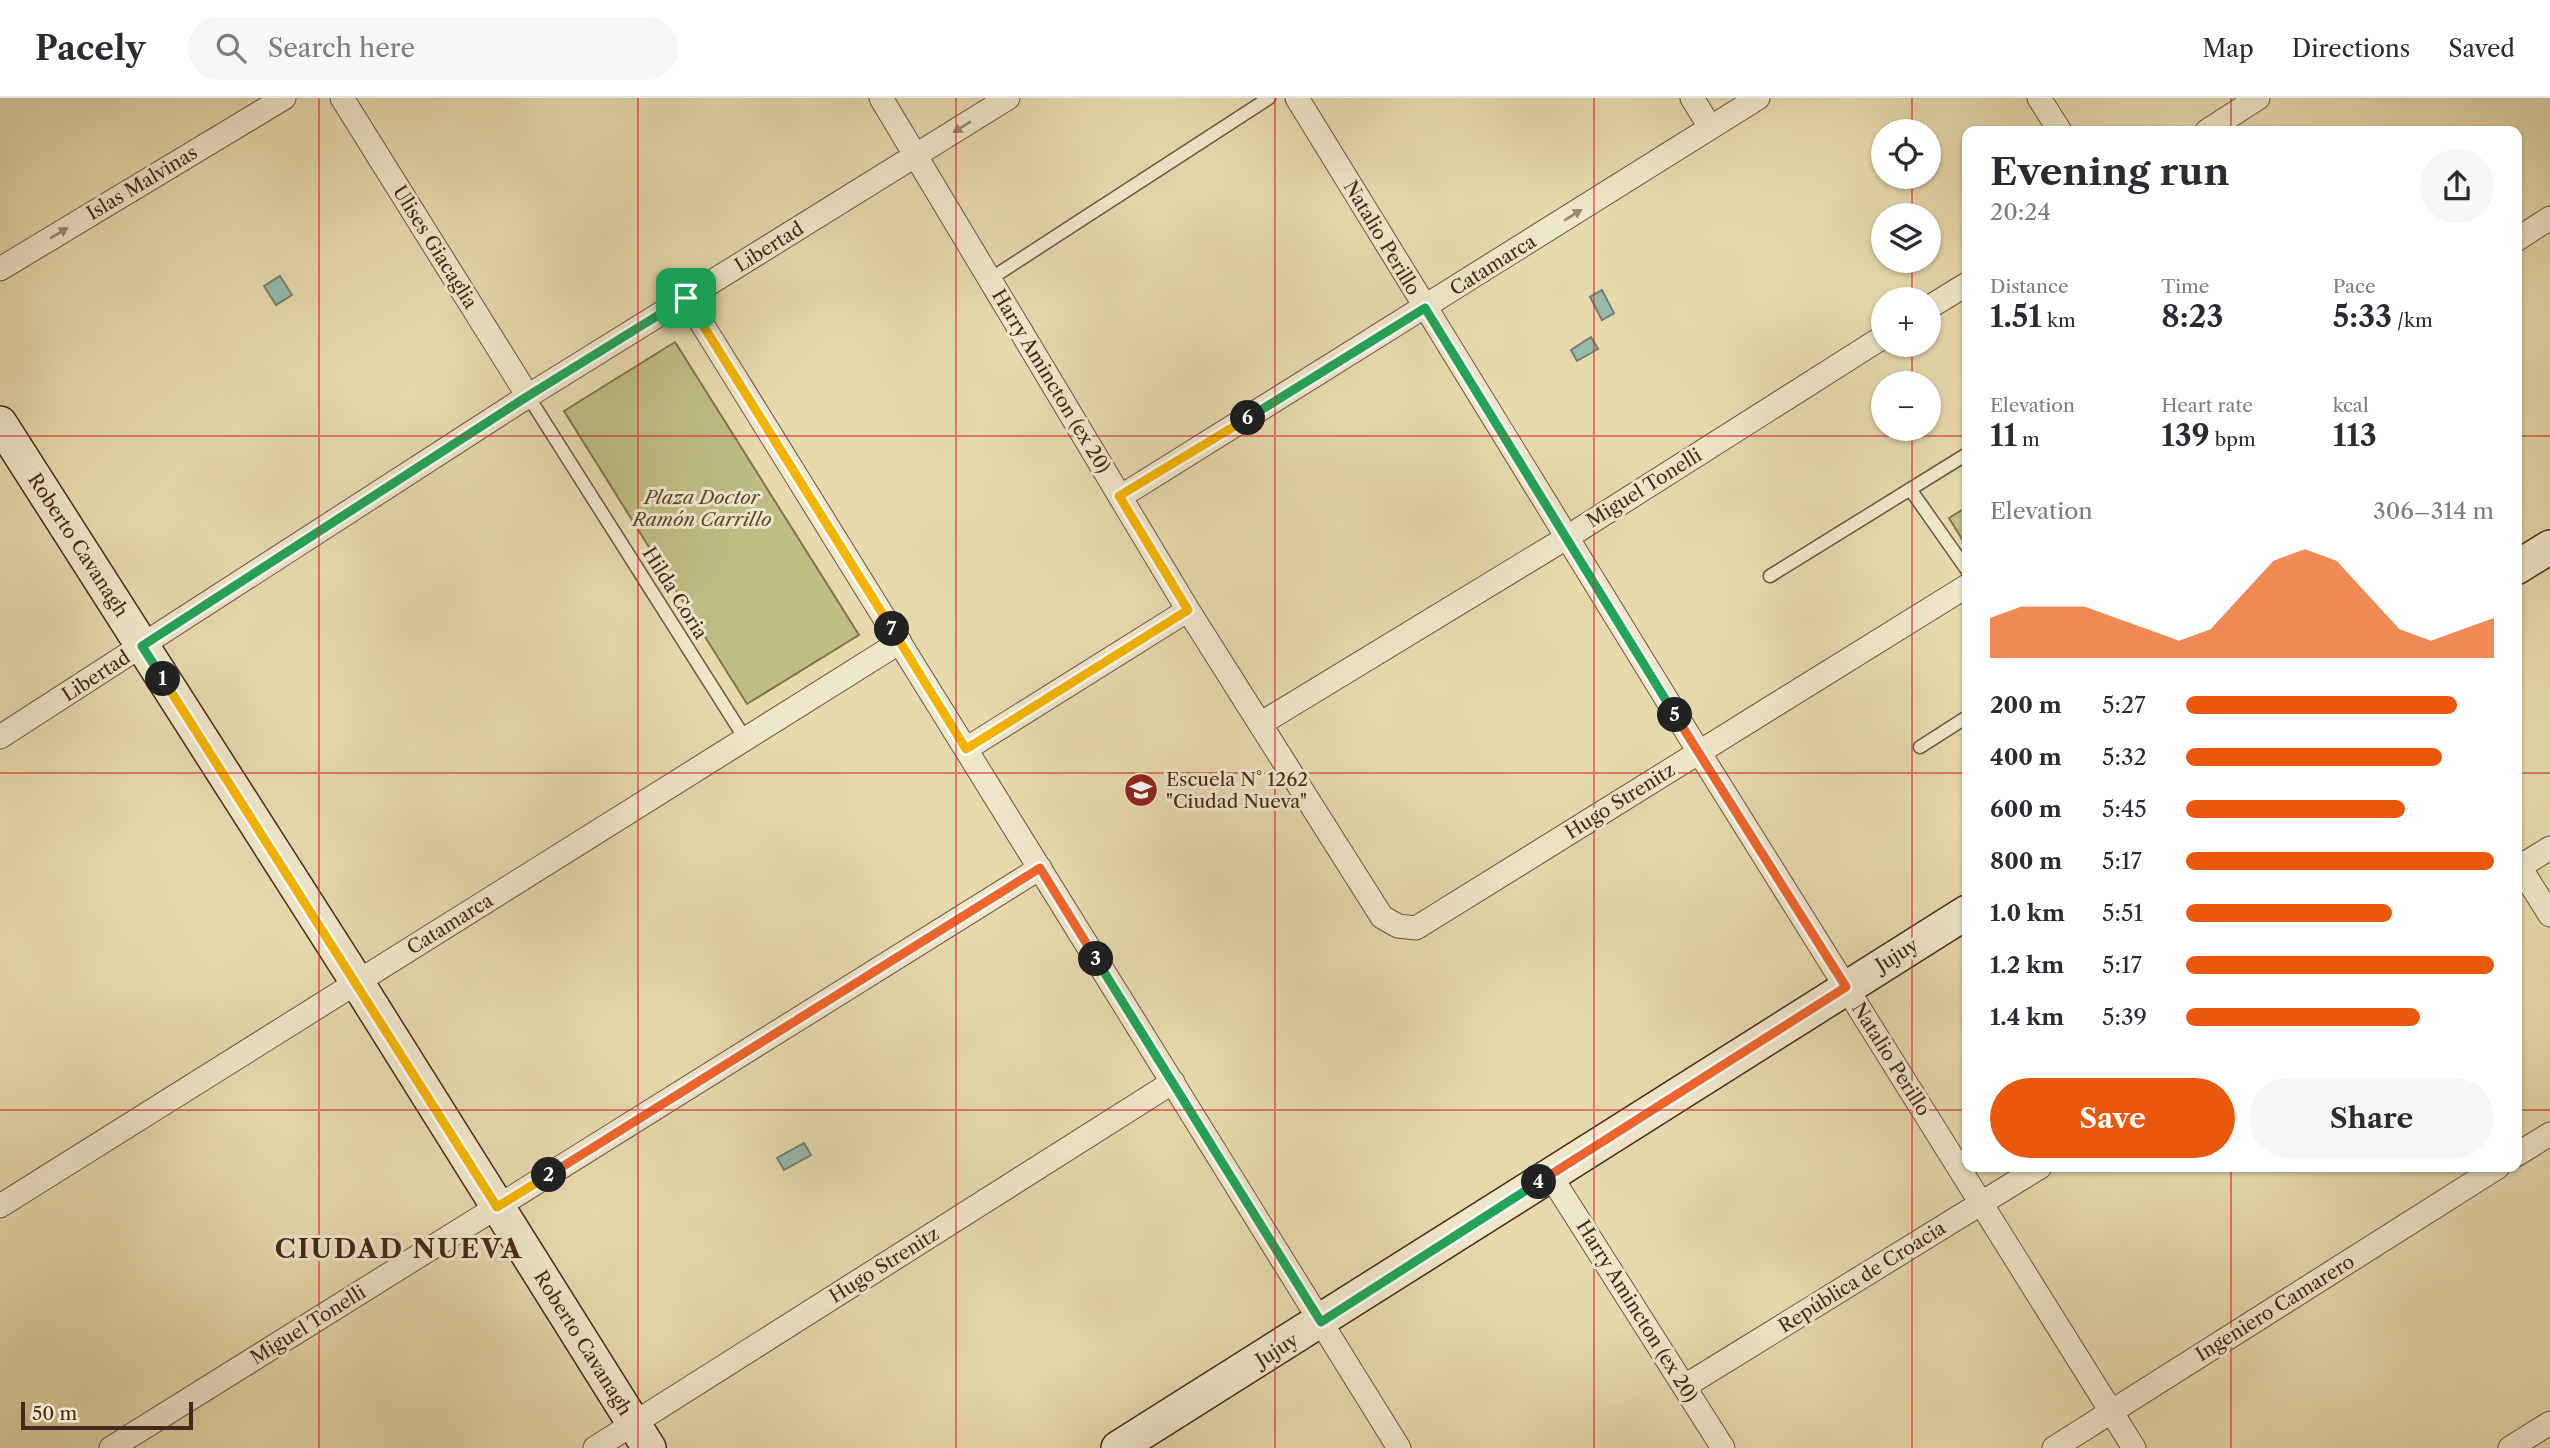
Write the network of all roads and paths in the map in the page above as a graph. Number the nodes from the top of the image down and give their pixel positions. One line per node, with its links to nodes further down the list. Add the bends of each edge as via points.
1 (284, 98): 17 (street, Islas Malvinas, one-way to 1)
2 (342, 98): 24 (street, Ulises Giacaglia)
3 (881, 98): 14 (street, Harry Amincton (ex 20))
4 (1008, 98): 14 (street, Libertad, one-way to 14)
5 (1269, 98): 18 (lane)
6 (1297, 98): 22 (street, Natalio Perillo)
7 (1692, 98): 13 (street)
8 (1758, 98): 13 (street, Catamarca)
9 (2039, 98): 11 (street)
10 (2259, 98): 12 (street)
11 (2057, 126)
12 (2215, 126)
13 (1710, 127): 22 (street, Catamarca, one-way to 13)
14 (917, 155): 18 (street, Harry Amincton (ex 20)); 20 (street, Libertad)
15 (2550, 218): 16 (street)
16 (2522, 236)
17 (0, 269)
18 (990, 279): 28 (street, Harry Amincton (ex 20))
19 (1962, 287): 21 (street)
20 (686, 298): 24 (street, Libertad); 36 (street)
21 (1941, 301)
22 (1425, 308): 28 (street, Catamarca); 29 (street, Natalio Perillo)
23 (1871, 345): 29 (street, Miguel Tonelli)
24 (528, 396): 37 (street, Libertad); 41 (lane, Hilda Coria)
25 (0, 423): 37 (main road, Roberto Cavanagh)
26 (1962, 457): 27 (lane)
27 (1910, 489): 31 (lane); 33 (lane)
28 (1119, 496): 35 (street, Harry Amincton (ex 20))
29 (1566, 538): 39 (street, Miguel Tonelli); 44 (street, Natalio Perillo)
30 (2550, 547): 32 (main road)
31 (1962, 563)
32 (2522, 564)
33 (1770, 576)
34 (1962, 589): 44 (street, Hugo Strenitz)
35 (1188, 610): 39 (street, Harry Amincton (ex 20)); 43 (street)
36 (900, 642): 41 (street, Catamarca); 43 (street)
37 (142, 646): 40 (street, Libertad); 52 (main road, Roberto Cavanagh)
38 (1962, 720): 42 (lane)
39 (1260, 724): 51 (street, Harry Amincton (ex 20), via 1382,917 1398,926)
40 (0, 737)
41 (746, 740): 52 (street, Catamarca)
42 (1920, 747)
43 (966, 749): 47 (street)
44 (1699, 752): 51 (street, Hugo Strenitz); 53 (street, Natalio Perillo)
45 (2550, 848): 46 (street)
46 (2522, 864)
47 (1040, 868): 54 (street); 62 (street, Miguel Tonelli)
48 (2522, 872): 50 (street)
49 (1962, 915): 53 (main road, Jujuy)
50 (2550, 915)
51 (1416, 928)
52 (357, 982): 61 (street, Catamarca); 62 (main road, Roberto Cavanagh)
53 (1846, 987): 59 (main road, Jujuy); 60 (street, Natalio Perillo)
54 (1172, 1082): 63 (street); 67 (street, Hugo Strenitz)
55 (2550, 1134): 56 (street)
56 (2522, 1151)
57 (2032, 1172): 60 (street, República de Croacia)
58 (2490, 1172): 65 (street, Ingeniero Camarero)
59 (1550, 1175): 63 (main road, Jujuy); 64 (street, Harry Amincton (ex 20))
60 (1982, 1204): 64 (street, República de Croacia); 65 (street, Natalio Perillo)
61 (0, 1206)
62 (497, 1207): 67 (main road, Roberto Cavanagh); 68 (street, Miguel Tonelli)
63 (1321, 1322): 70 (main road, Jujuy); 71 (street)
64 (1685, 1385): 72 (street, Harry Amincton (ex 20))
65 (2112, 1412): 73 (street, Ingeniero Camarero); 74 (street, Natalio Perillo)
66 (2550, 1423): 75 (street)
67 (642, 1436): 69 (street, Hugo Strenitz)
68 (111, 1448)
69 (595, 1448)
70 (1118, 1448)
71 (1399, 1448)
72 (1723, 1448)
73 (2053, 1448)
74 (2134, 1448)
75 (2510, 1448)

